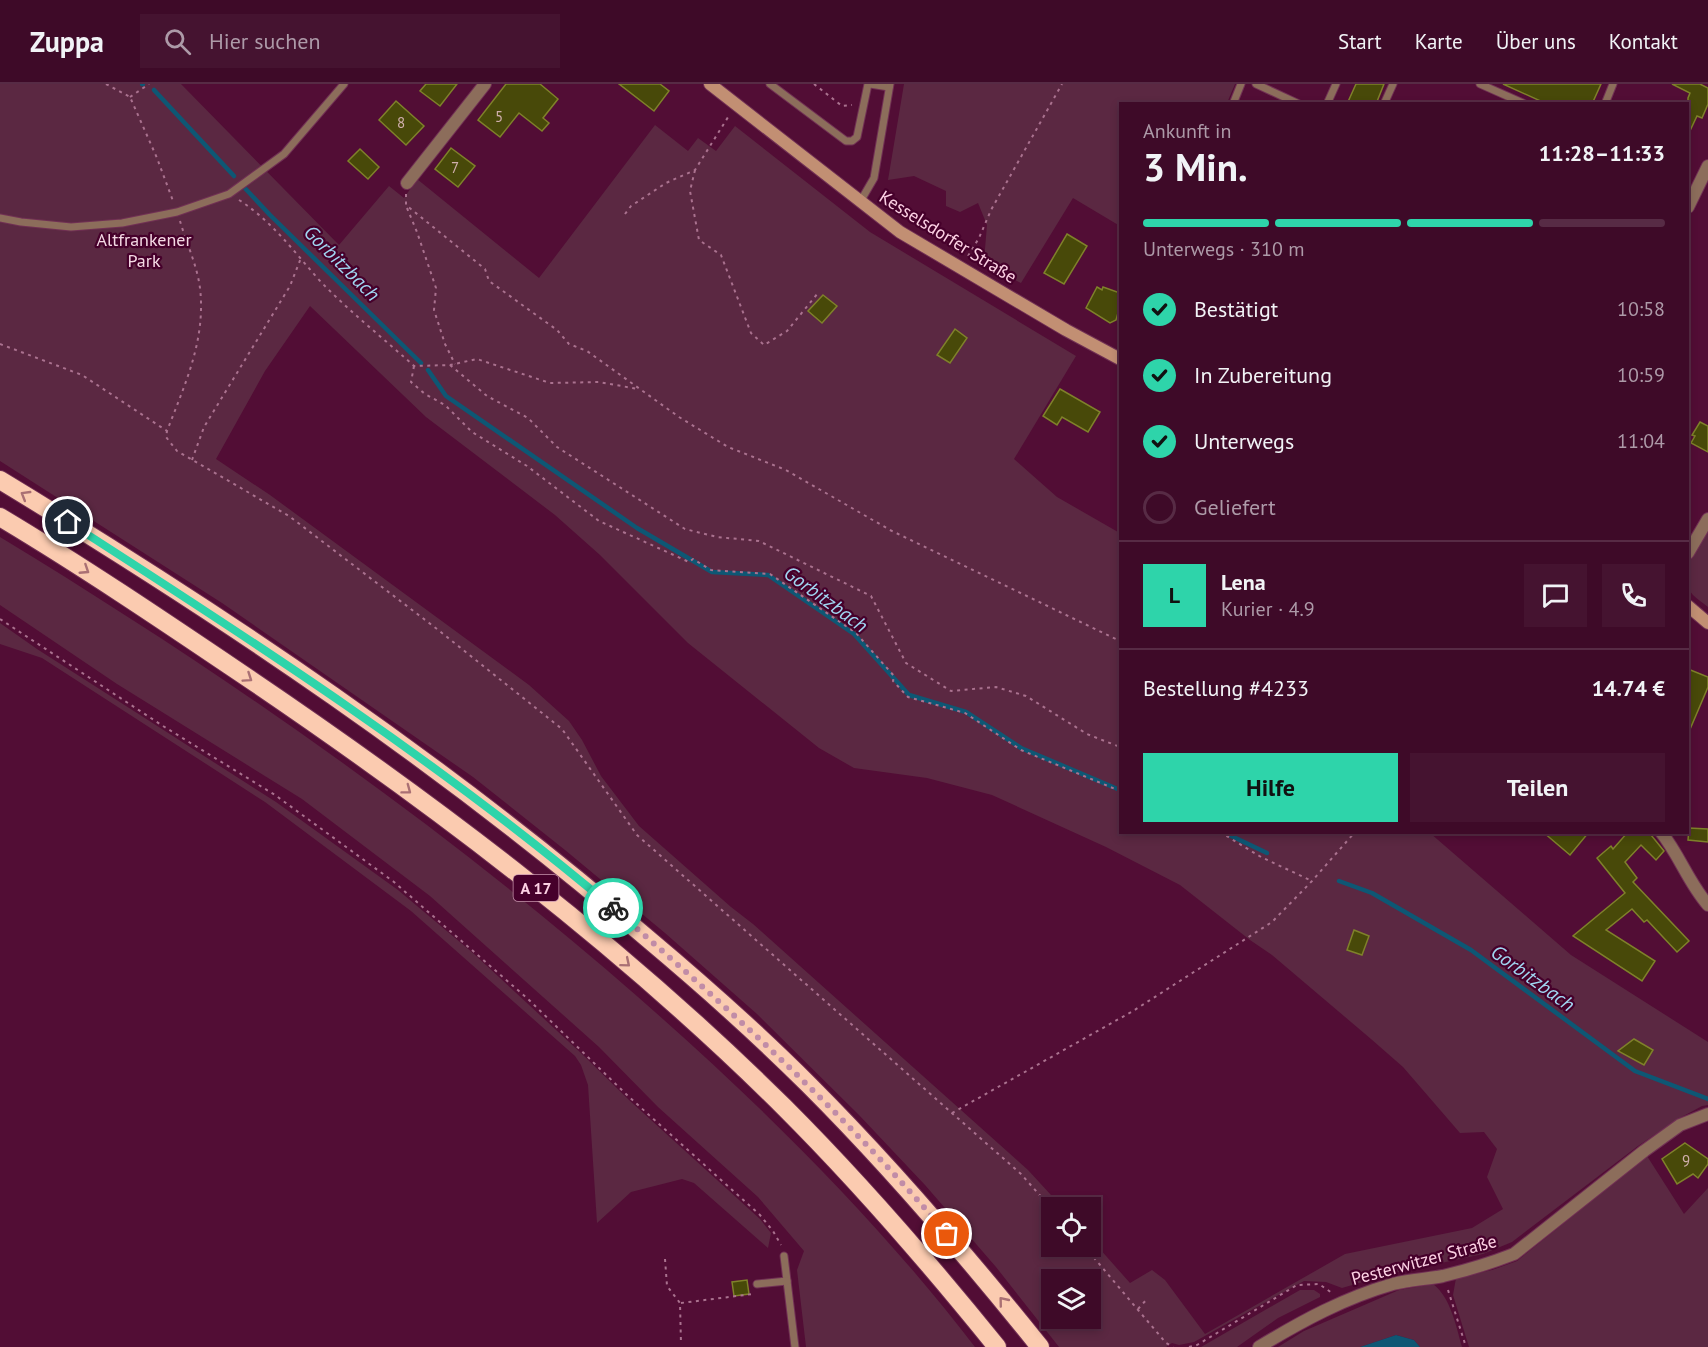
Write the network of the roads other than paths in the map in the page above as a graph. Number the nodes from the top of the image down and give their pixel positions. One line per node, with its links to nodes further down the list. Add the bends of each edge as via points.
1 (344, 84): 23 (lane, via 284,154 229,194 177,212 122,223 71,227)
2 (485, 84): 20 (street)
3 (710, 84): 21 (main road, Kesselsdorfer Straße)
4 (770, 84): 5 (lane, via 846,141 852,141 857,137)
5 (869, 84): 12 (lane)
6 (1241, 84): 13 (lane)
7 (1256, 84): 14 (lane)
8 (1336, 84): 15 (lane)
9 (1393, 84): 16 (lane)
10 (1480, 84): 17 (lane)
11 (1613, 84): 18 (lane)
12 (889, 86): 21 (lane, via 874,178)
13 (1234, 102)
14 (1295, 102)
15 (1329, 102)
16 (1385, 102)
17 (1520, 102)
18 (1606, 102)
19 (1708, 166): 22 (street)
20 (407, 183)
21 (860, 202): 24 (main road, Kesselsdorfer Straße, via 900,232)
22 (1689, 205)
23 (0, 218)
24 (1119, 358)
25 (0, 480): 39 (highway, A 17, one-way to 25, via 920,1202 832,1109 748,1027 610,906 490,811 312,681)
26 (0, 517): 38 (highway, A 17, one-way to 38, via 302,714 469,836 586,929 783,1106 896,1226)
27 (1708, 519): 28 (street)
28 (1689, 551)
29 (1689, 607): 30 (main road)
30 (1708, 623)
31 (1663, 834): 32 (street, via 1694,889)
32 (1708, 905)
33 (1708, 1114): 40 (street, Pesterwitzer Straße, via 1680,1125 1514,1254 1490,1264 1395,1284 1339,1302)
34 (784, 1256): 35 (lane)
35 (787, 1281): 36 (lane); 37 (lane)
36 (757, 1284)
37 (795, 1347)
38 (997, 1347)
39 (1040, 1347)
40 (1259, 1347)

